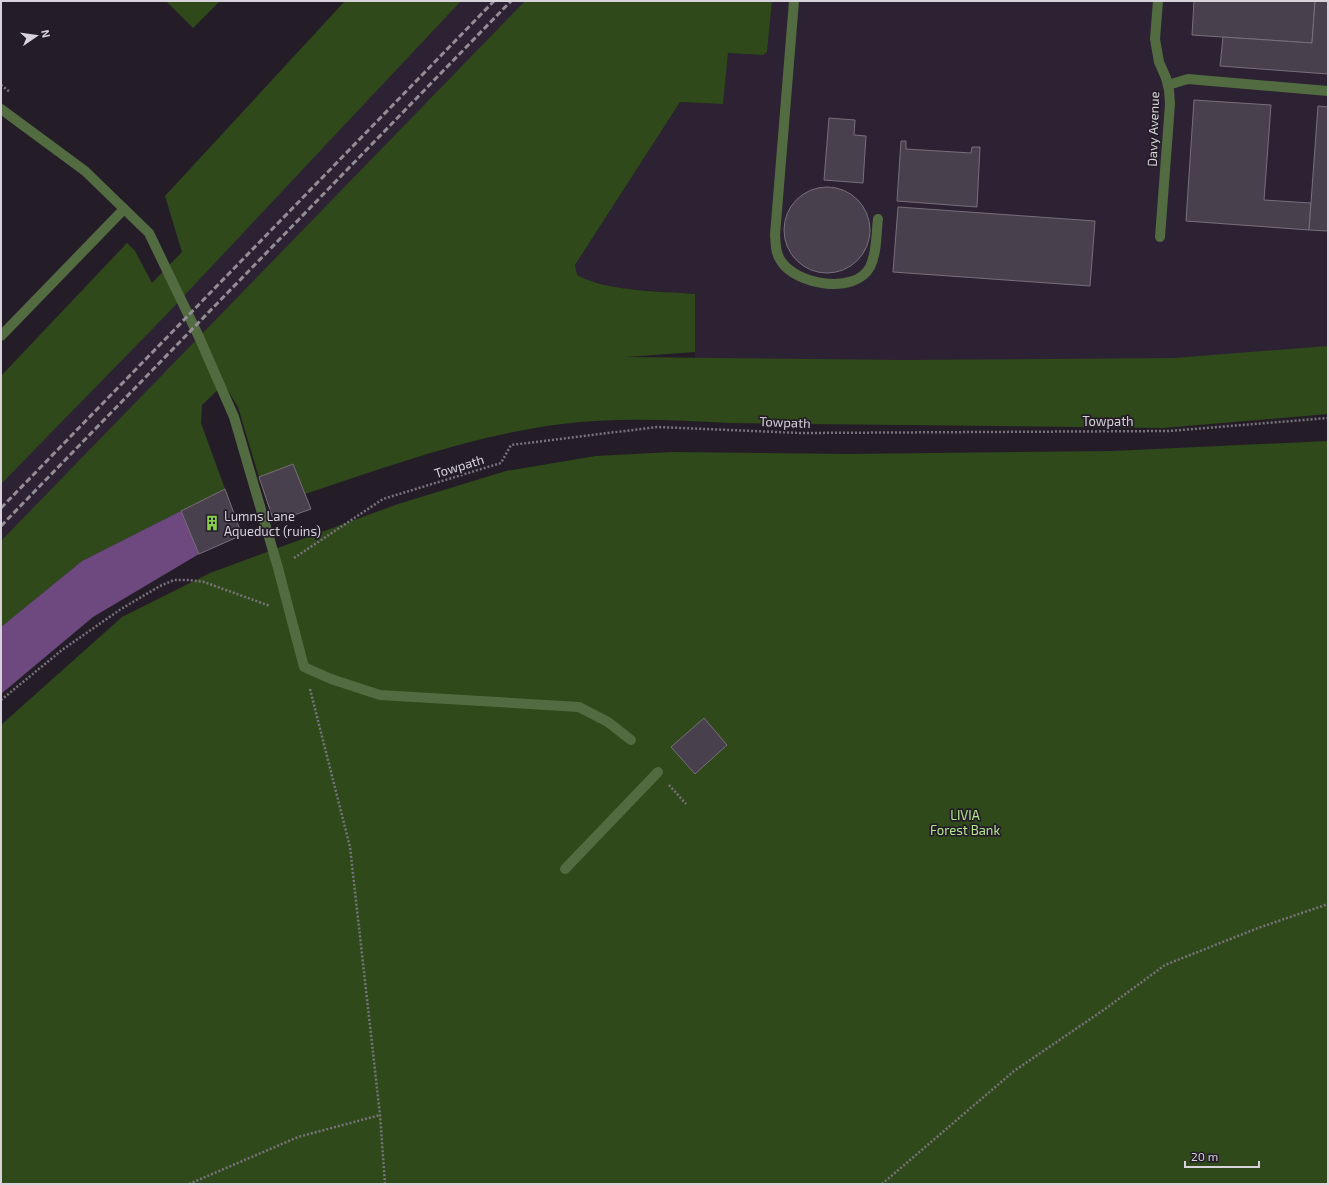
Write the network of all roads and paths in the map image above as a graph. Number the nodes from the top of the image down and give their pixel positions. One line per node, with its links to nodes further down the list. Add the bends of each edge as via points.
1 (794, 1): 7 (lane, via 775,235 776,252 781,262 805,279 820,283 845,283 861,278 875,255)
2 (1158, 1): 3 (lane, Davy Avenue, via 1155,39 1159,62)
3 (1168, 85): 4 (lane, via 1188,79); 8 (lane, Davy Avenue, via 1170,104)
4 (1328, 90)
5 (1, 109): 6 (lane, via 86,171)
6 (124, 209): 9 (lane); 11 (lane, via 149,233 234,417)
7 (878, 219)
8 (1160, 237)
9 (1, 336)
10 (1328, 418): 11 (path, Towpath, via 1169,431 800,433 657,427 511,445 501,464 384,499)
11 (278, 568): 12 (lane)
12 (290, 612): 13 (lane); 14 (path, via 204,582 174,580 121,609 62,650)
13 (304, 668): 15 (lane, via 380,695 579,707 608,722); 19 (path, via 350,846)
14 (1, 700)
15 (631, 740)
16 (658, 772): 17 (lane)
17 (565, 869)
18 (1328, 904): 22 (path, via 1258,928 1166,965 1014,1070)
19 (380, 1115): 20 (path, via 298,1137); 21 (path)
20 (189, 1184)
21 (385, 1184)
22 (882, 1184)

